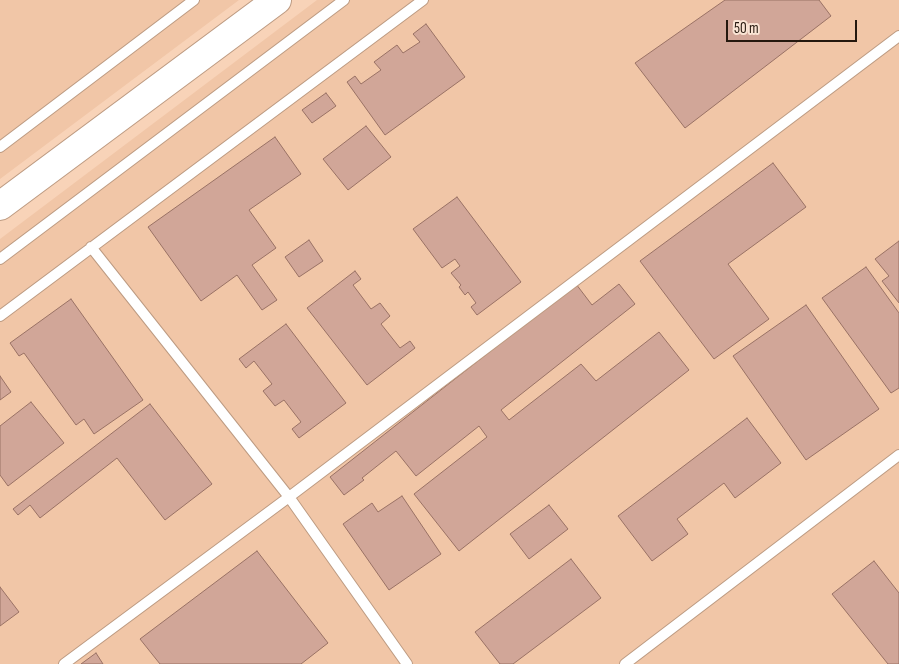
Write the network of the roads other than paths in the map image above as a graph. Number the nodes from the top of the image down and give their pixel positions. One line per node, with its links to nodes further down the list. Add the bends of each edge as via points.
1 (194, 0): 6 (lane)
2 (277, 0): 7 (street)
3 (344, 0): 9 (lane)
4 (423, 0): 8 (lane)
5 (899, 36): 12 (lane)
6 (0, 146)
7 (0, 206)
8 (92, 248): 10 (lane); 12 (lane)
9 (0, 259)
10 (0, 316)
11 (899, 455): 15 (lane)
12 (289, 497): 13 (lane); 14 (lane)
13 (64, 664)
14 (407, 664)
15 (625, 664)

